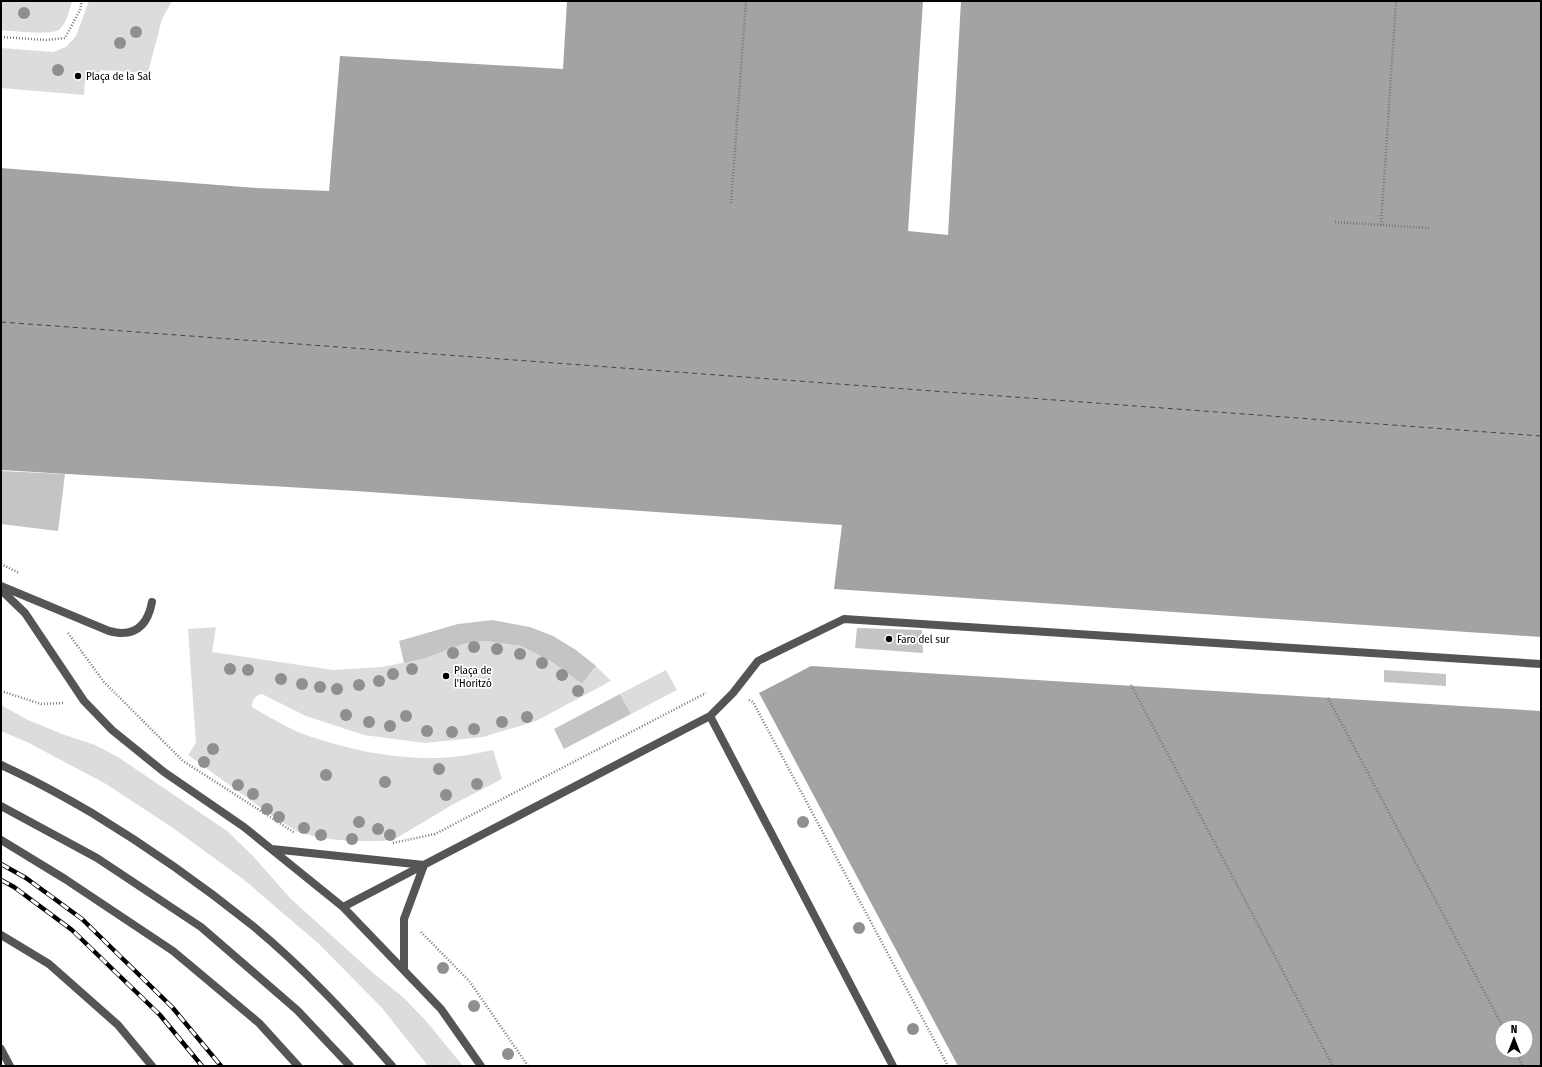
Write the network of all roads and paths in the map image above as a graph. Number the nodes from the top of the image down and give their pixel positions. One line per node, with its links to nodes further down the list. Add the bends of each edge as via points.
1 (82, 1): 4 (path, via 65,38 46,40)
2 (746, 1): 5 (path)
3 (1396, 1): 7 (path)
4 (1, 37)
5 (731, 203)
6 (1335, 222): 7 (path)
7 (1381, 225): 8 (path)
8 (1429, 228)
9 (1, 586): 11 (street, via 109,631 122,633 136,629 146,621)
10 (1, 590): 17 (street, via 25,613)
11 (152, 602)
12 (1541, 664): 19 (street, via 844,618 758,661 733,693)
13 (1131, 685): 39 (path)
14 (1, 691): 17 (path, via 41,704)
15 (711, 691): 23 (path, via 435,834)
16 (1328, 698): 29 (path)
17 (84, 701): 24 (street, via 112,730 164,772)
18 (753, 702): 38 (path)
19 (710, 716): 25 (street); 37 (street)
20 (1, 765): 35 (street, via 65,797 116,828 156,854 248,922 334,1003)
21 (1, 806): 34 (street, via 97,858 201,927 297,1010)
22 (1, 840): 33 (street, via 174,951 259,1023)
23 (386, 844)
24 (272, 849): 25 (street); 26 (street)
25 (424, 865): 26 (street); 28 (street, via 404,919)
26 (343, 907): 28 (street)
27 (1, 935): 32 (street, via 49,964 118,1025)
28 (404, 970): 36 (street, via 441,1009)
29 (1499, 1019)
30 (1, 1049): 31 (street)
31 (10, 1066)
32 (152, 1066)
33 (298, 1066)
34 (350, 1066)
35 (392, 1066)
36 (481, 1066)
37 (893, 1066)
38 (948, 1066)
39 (1333, 1066)

